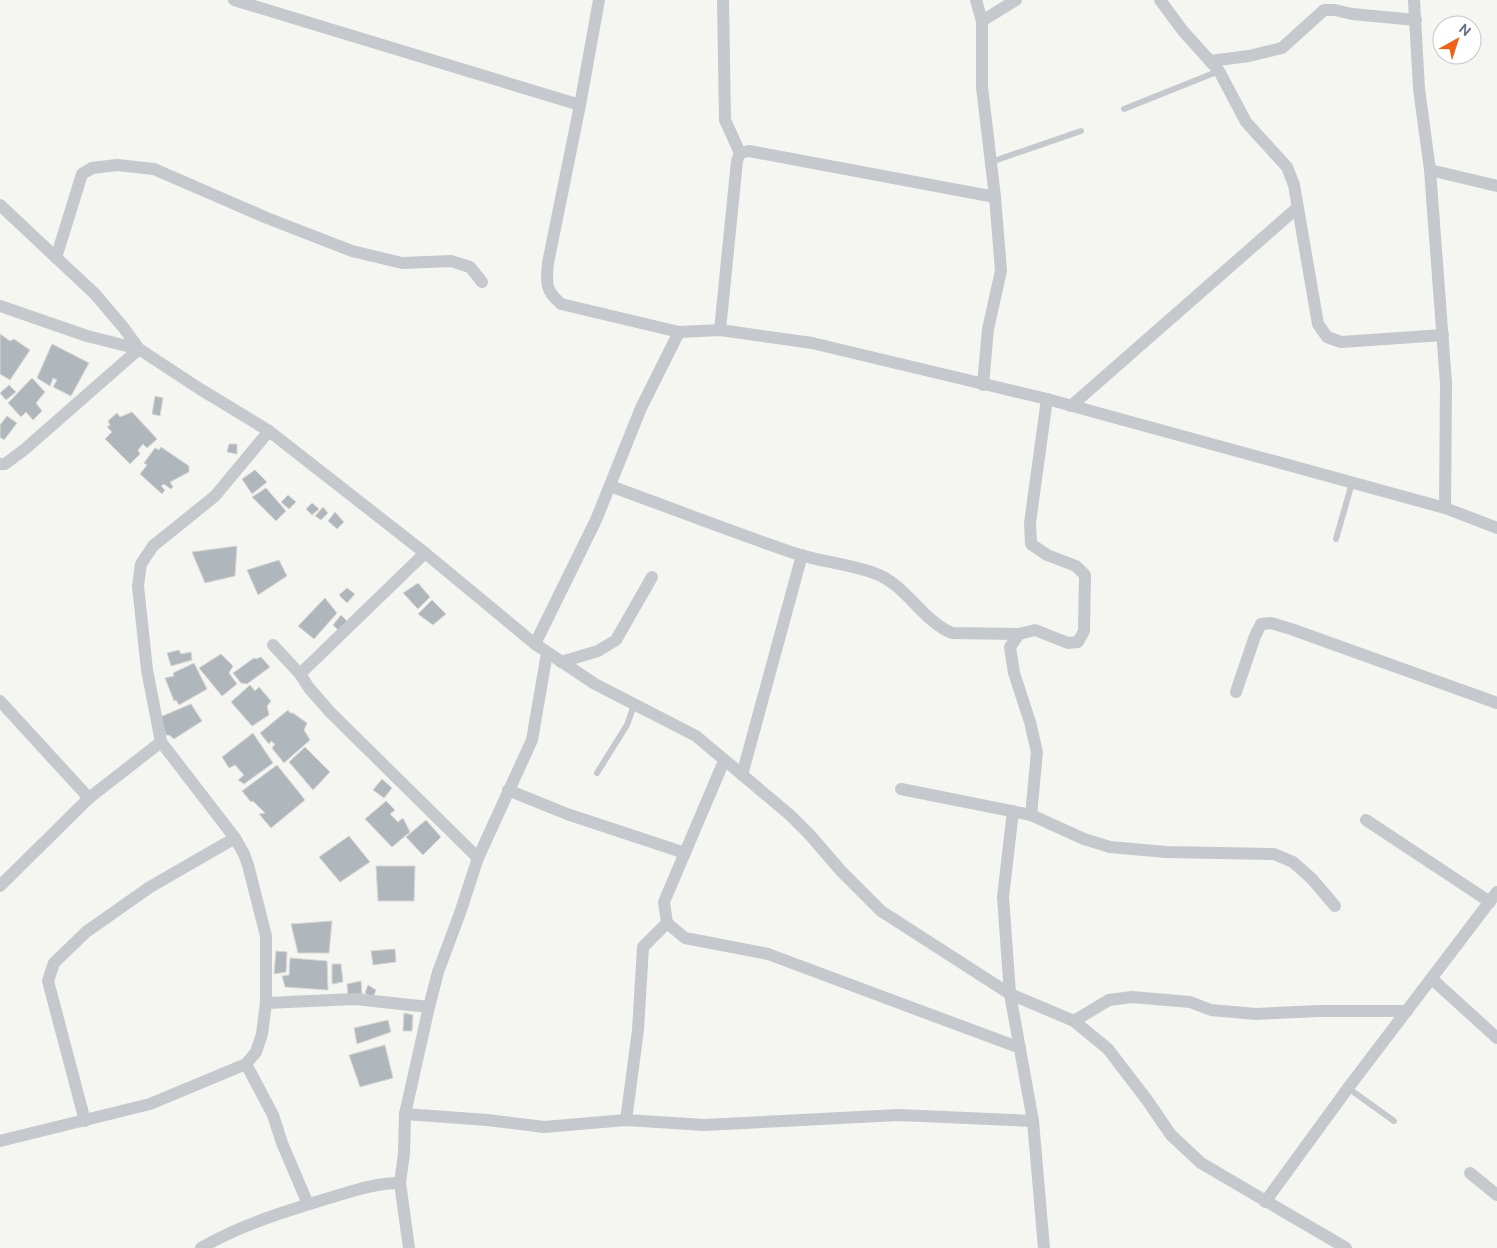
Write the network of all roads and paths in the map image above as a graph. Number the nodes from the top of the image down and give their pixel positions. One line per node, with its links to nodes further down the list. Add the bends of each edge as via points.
1 (234, 0): 12 (street)
2 (599, 0): 12 (street)
3 (722, 0): 15 (street, via 725,120)
4 (976, 0): 9 (street)
5 (1016, 0): 9 (street)
6 (1160, 0): 10 (street, via 1182,31)
7 (1414, 0): 8 (street)
8 (1416, 20): 10 (street, via 1324,10 1282,48); 17 (street, via 1419,89)
9 (982, 21): 16 (street, via 982,87)
10 (1210, 61): 11 (street)
11 (1219, 71): 13 (lane); 21 (street, via 1246,122 1287,168 1294,185)
12 (580, 105): 26 (street, via 548,263 546,280 550,294 560,304)
13 (1124, 109)
14 (1081, 131): 16 (lane)
15 (740, 153): 19 (street, via 749,151); 25 (street)
16 (991, 162): 19 (street)
17 (1430, 170): 18 (street); 27 (street)
18 (1497, 186)
19 (996, 197): 29 (street, via 1001,271 988,329)
20 (0, 205): 22 (street)
21 (1297, 208): 27 (street, via 1318,324 1327,337 1341,342); 31 (street)
22 (56, 258): 23 (street, via 82,174 92,168 117,165 154,169 267,218 352,250 402,263 451,261 470,267); 28 (street, via 95,294)
23 (482, 282)
24 (0, 306): 28 (street, via 87,336)
25 (720, 330): 26 (street); 29 (street, via 812,343)
26 (679, 332): 35 (street, via 641,408)
27 (1443, 335): 36 (street)
28 (139, 349): 32 (street); 33 (street, via 26,449)
29 (983, 385): 30 (street)
30 (1047, 400): 31 (street); 42 (street, via 1030,523 1031,544 1047,555 1076,566 1085,575 1084,631 1078,642 1068,643 1036,630)
31 (1071, 406): 34 (street)
32 (270, 431): 39 (street); 52 (street, via 215,496 152,546 141,564 138,586 147,670)
33 (0, 464)
34 (1352, 484): 36 (street); 38 (lane)
35 (610, 486): 40 (street); 44 (street)
36 (1445, 508): 37 (street)
37 (1497, 528)
38 (1336, 539)
39 (425, 553): 44 (street); 47 (street)
40 (802, 555): 42 (street, via 875,573 887,579 942,629 952,633); 55 (street)
41 (652, 578): 46 (street, via 616,640 598,651)
42 (1019, 634): 60 (street, via 1010,647 1014,673 1037,752)
43 (273, 644): 47 (street)
44 (535, 644): 45 (street)
45 (547, 653): 46 (street); 57 (street, via 532,740)
46 (561, 662): 51 (street)
47 (300, 674): 64 (street, via 330,712)
48 (1236, 692): 50 (street, via 1261,624 1271,623)
49 (0, 701): 58 (street)
50 (1497, 702)
51 (634, 705): 53 (street, via 696,736); 54 (lane, via 627,725)
52 (161, 742): 58 (street); 62 (street)
53 (724, 761): 55 (street); 63 (street)
54 (597, 772)
55 (742, 775): 70 (street, via 790,815 881,911)
56 (902, 789): 59 (street)
57 (508, 790): 63 (street, via 567,814); 64 (street)
58 (90, 798): 65 (street)
59 (1013, 810): 60 (street); 70 (street, via 1003,897)
60 (1031, 815): 67 (street, via 1110,847 1166,852 1274,854 1293,862)
61 (1366, 820): 66 (street)
62 (234, 838): 71 (street, via 248,865 266,936); 81 (street, via 142,893 86,932 54,963 48,981)
63 (685, 853): 68 (street, via 664,902)
64 (478, 858): 72 (street)
65 (0, 886)
66 (1494, 897): 69 (street)
67 (1335, 906)
68 (666, 923): 76 (street, via 685,938 768,954); 80 (street, via 643,947 638,1030)
69 (1432, 979): 73 (street); 75 (street)
70 (1010, 994): 74 (street); 76 (street)
71 (266, 1003): 72 (street, via 355,999); 77 (street, via 262,1034 256,1052)
72 (429, 1007): 79 (street)
73 (1407, 1011): 74 (street, via 1256,1014 1211,1010 1190,1002 1132,997 1109,1000); 78 (street)
74 (1074, 1022): 88 (street, via 1108,1049 1171,1135 1195,1158)
75 (1497, 1038)
76 (1020, 1048): 82 (street)
77 (246, 1064): 81 (street, via 150,1104); 89 (street, via 273,1115)
78 (1348, 1088): 83 (lane); 88 (street)
79 (405, 1114): 80 (street, via 544,1126); 86 (street)
80 (626, 1120): 82 (street, via 704,1125 899,1115)
81 (85, 1121): 84 (street)
82 (1033, 1121): 92 (street)
83 (1394, 1121)
84 (0, 1141)
85 (1470, 1173): 87 (street)
86 (400, 1182): 89 (street, via 372,1185); 91 (street)
87 (1497, 1196)
88 (1265, 1202): 93 (street)
89 (308, 1204): 90 (street, via 226,1234)
90 (201, 1248)
91 (409, 1248)
92 (1044, 1248)
93 (1346, 1248)

